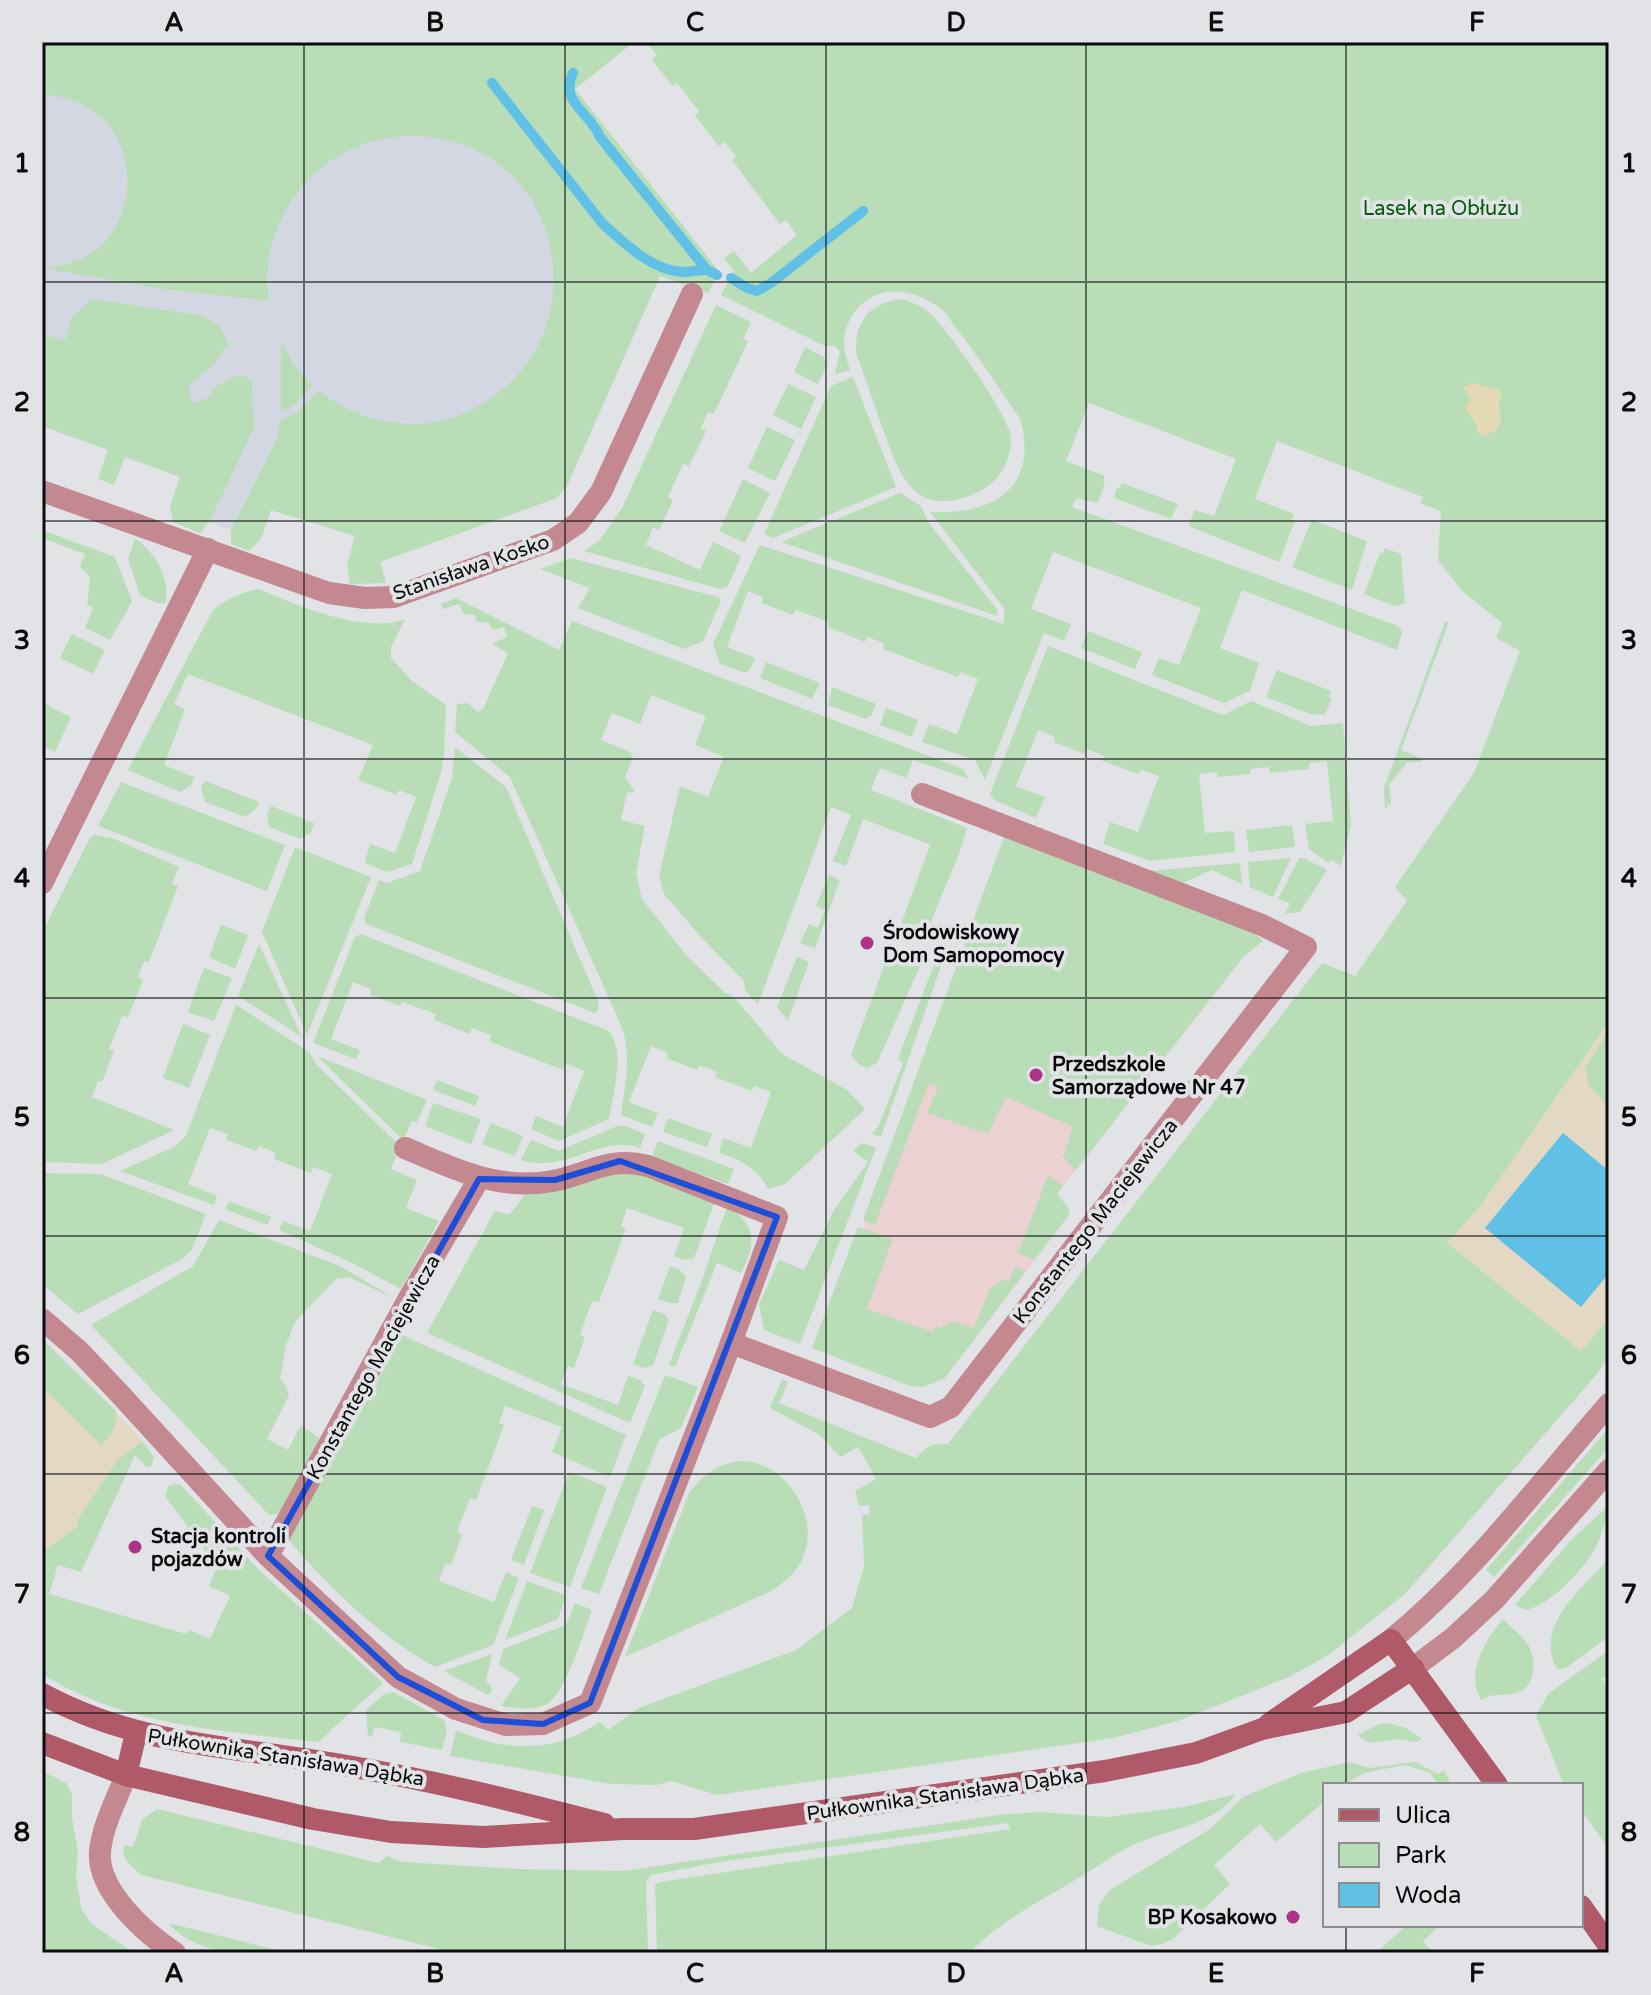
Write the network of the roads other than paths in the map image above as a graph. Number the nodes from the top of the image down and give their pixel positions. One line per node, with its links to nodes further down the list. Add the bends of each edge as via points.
1 (692, 294): 3 (street, Stanisława Kosko, via 601,492 578,523 553,540 394,597 365,598 329,593)
2 (42, 491): 3 (street, Stanisława Kosko)
3 (208, 549): 5 (street)
4 (922, 794): 9 (street, Konstantego Maciejewicza, via 1262,925 1306,947 951,1407 930,1417)
5 (42, 883)
6 (405, 1148): 7 (street)
7 (479, 1179): 9 (street, via 546,1181 607,1163 631,1162 777,1217); 12 (street, Konstantego Maciejewicza)
8 (42, 1319): 12 (street, via 79,1351)
9 (731, 1343): 12 (street, via 590,1703 543,1724 495,1723 456,1709 398,1677)
10 (1609, 1404): 13 (street, Pułkownika Stanisława Dąbka, via 1471,1563)
11 (1609, 1470): 14 (street, Pułkownika Stanisława Dąbka, via 1494,1600)
12 (268, 1556)
13 (1391, 1640): 14 (main road); 16 (main road, Pułkownika Stanisława Dąbka)
14 (1413, 1668): 16 (main road, Pułkownika Stanisława Dąbka, via 1346,1712); 20 (main road)
15 (42, 1694): 17 (main road, Pułkownika Stanisława Dąbka)
16 (1262, 1729): 21 (main road, Pułkownika Stanisława Dąbka, via 1196,1753 1105,1771 742,1824)
17 (136, 1733): 19 (main road, Pułkownika Stanisława Dąbka); 21 (main road, Pułkownika Stanisława Dąbka, via 441,1782)
18 (42, 1743): 19 (main road, Pułkownika Stanisława Dąbka)
19 (126, 1775): 21 (main road, Pułkownika Stanisława Dąbka, via 391,1832 483,1837); 24 (street, via 99,1856 110,1886 137,1924)
20 (1496, 1783)
21 (623, 1829)
22 (1583, 1909): 23 (main road)
23 (1609, 1946)
24 (175, 1953)

